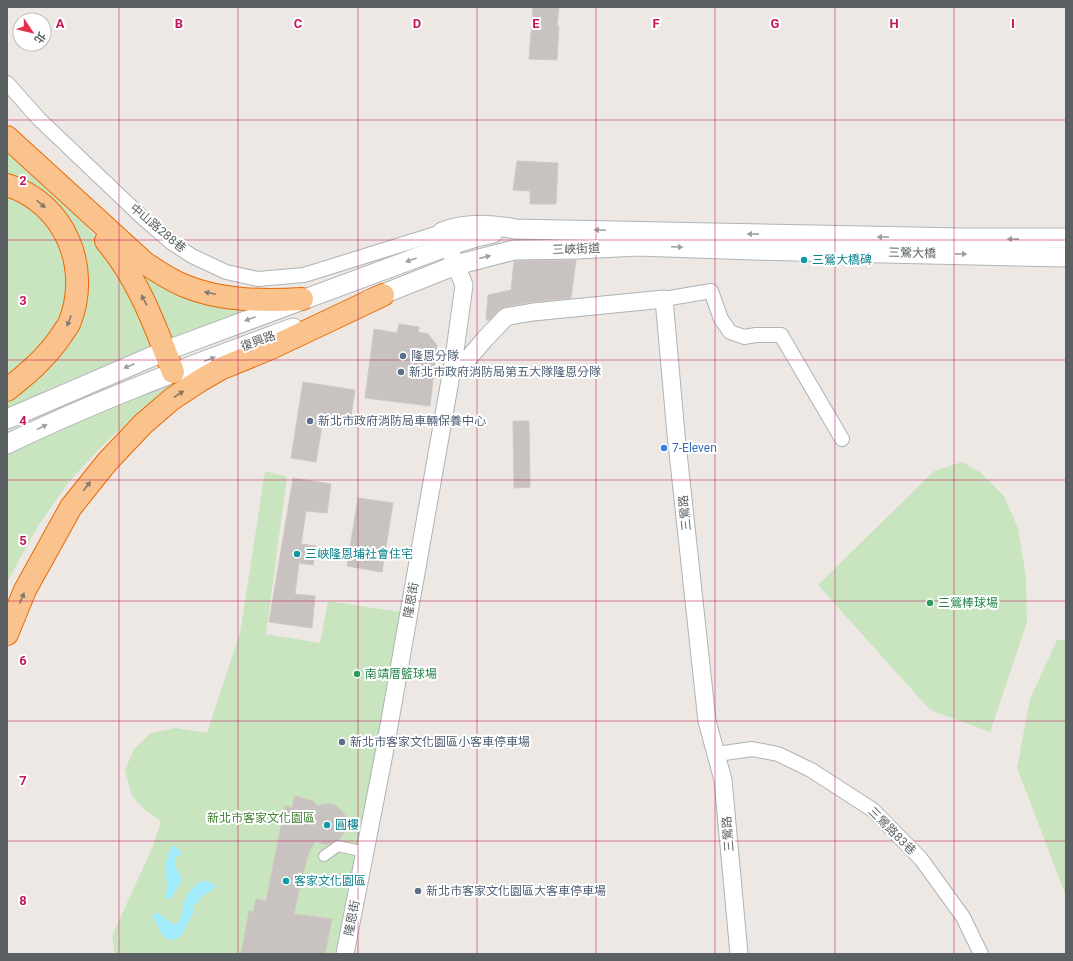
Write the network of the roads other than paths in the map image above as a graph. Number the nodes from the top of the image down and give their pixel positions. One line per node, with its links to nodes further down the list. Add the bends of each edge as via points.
1 (7, 83): 6 (street, 中山路288巷, via 39,119 143,218 172,243 226,272 258,279 304,275)
2 (7, 137): 3 (highway)
3 (29, 158): 15 (highway, one-way to 3, via 232,298 185,286 164,276 145,263); 16 (highway, one-way to 3, via 148,306 119,256)
4 (7, 186): 19 (highway, one-way to 19, via 19,189 39,201 55,218 68,239 76,266 77,295 69,324 50,353)
5 (515, 229): 6 (main road, 復興路, via 476,237); 7 (main road, 三峽街道, one-way to 5)
6 (445, 239): 12 (street, 隆恩街); 15 (main road, 復興路, one-way to 15)
7 (638, 239): 9 (main road, 三鶯大橋, via 754,250); 10 (main road, 三峽街道, via 578,249)
8 (1066, 239): 9 (main road, 三鶯大橋)
9 (1039, 247): 11 (main road, 三鶯大橋)
10 (514, 250): 12 (main road, 復興路, one-way to 10)
11 (1066, 256)
12 (456, 265): 13 (main road, 復興路); 17 (street, 隆恩街, via 464,285)
13 (383, 295): 18 (main road, 復興路, one-way to 13); 23 (highway, one-way to 13, via 25,590 71,508 106,462 143,424 172,399 207,376)
14 (664, 299): 17 (street, via 506,317 467,360); 21 (street, via 711,291 721,319 730,332 744,337 781,335); 24 (street, 三鶯路, via 707,721)
15 (302, 300): 16 (main road, 復興路, one-way to 16)
16 (165, 351): 18 (highway); 20 (main road, 復興路, one-way to 20)
17 (454, 358): 25 (street, 隆恩街)
18 (173, 372): 22 (main road, 復興路, one-way to 18)
19 (7, 390)
20 (7, 419)
21 (842, 439)
22 (7, 444)
23 (7, 634)
24 (716, 754): 28 (street, 三鶯路, via 723,780); 29 (street, 三鶯路83巷, via 752,749 778,754 811,770 873,810 921,859 963,917)
25 (365, 852): 26 (street, via 338,846); 27 (street, 隆恩街)
26 (324, 856)
27 (346, 954)
28 (739, 954)
29 (981, 954)

